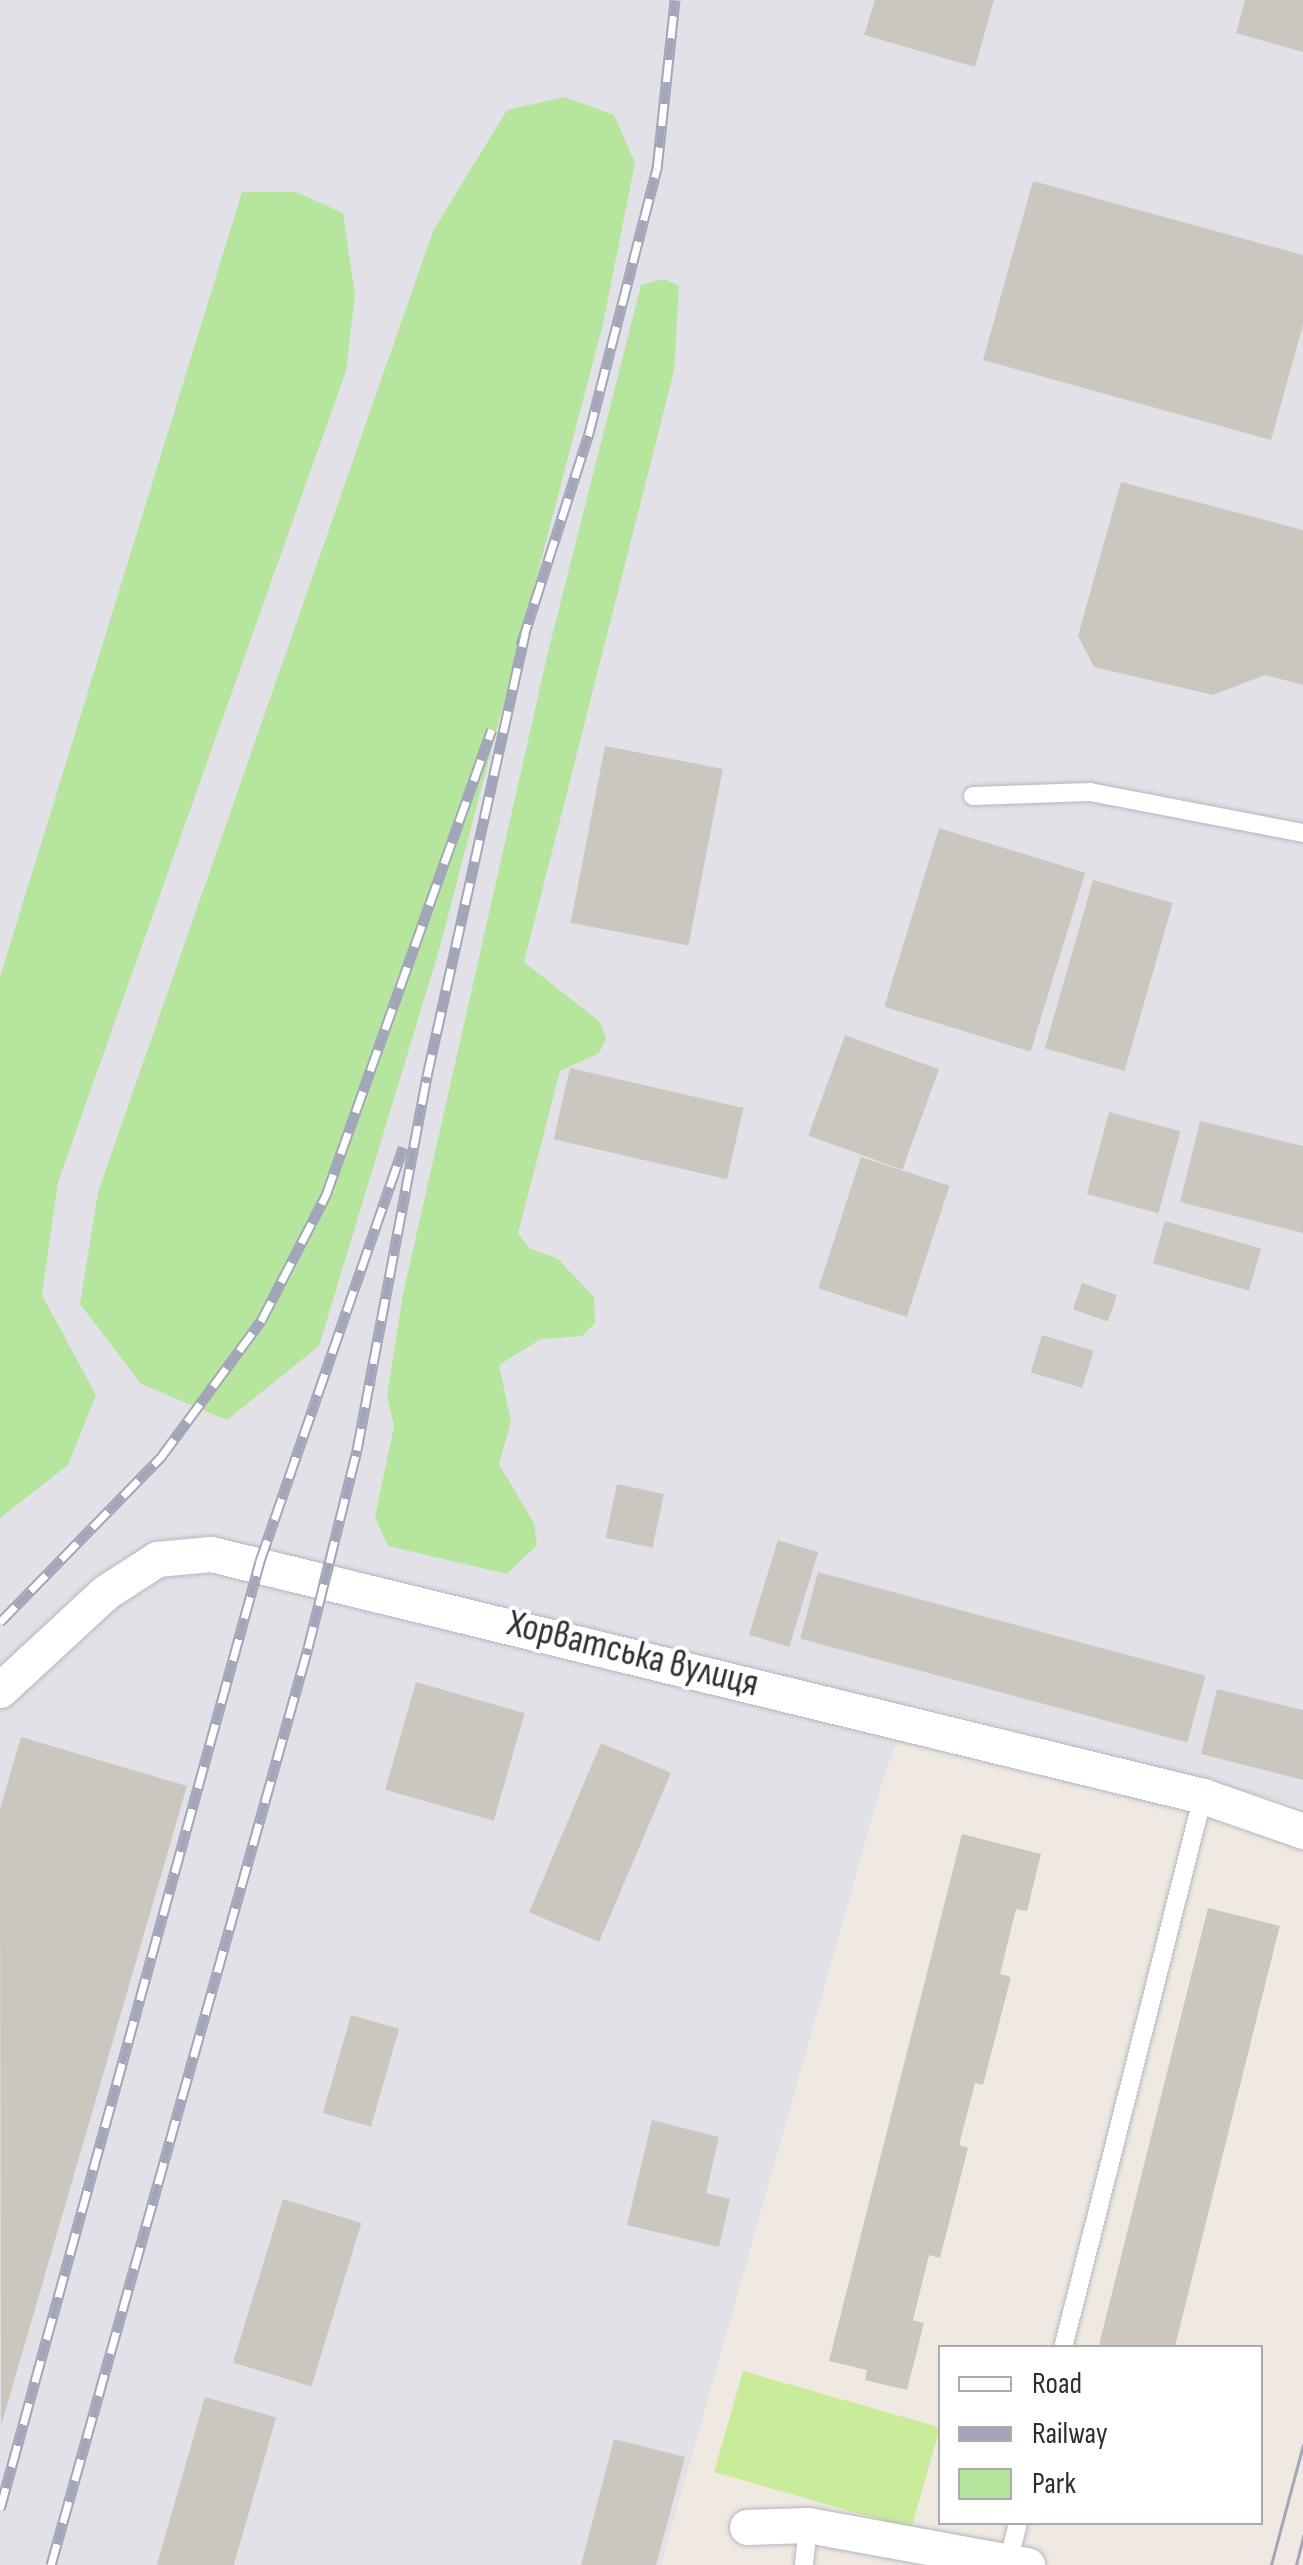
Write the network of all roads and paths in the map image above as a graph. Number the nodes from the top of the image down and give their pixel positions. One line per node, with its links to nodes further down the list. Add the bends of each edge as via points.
1 (973, 796): 2 (lane, via 1090,792)
2 (1303, 833)
3 (0, 1690): 4 (street, Хорватська вулиця, via 132,1575 157,1559 211,1554)
4 (1204, 1796): 5 (street, Хорватська вулиця); 6 (lane)
5 (1303, 1830)
6 (1064, 2345)
7 (808, 2525): 9 (street); 10 (street); 11 (lane)
8 (1018, 2525): 10 (lane)
9 (747, 2527)
10 (1018, 2562)
11 (804, 2565)

